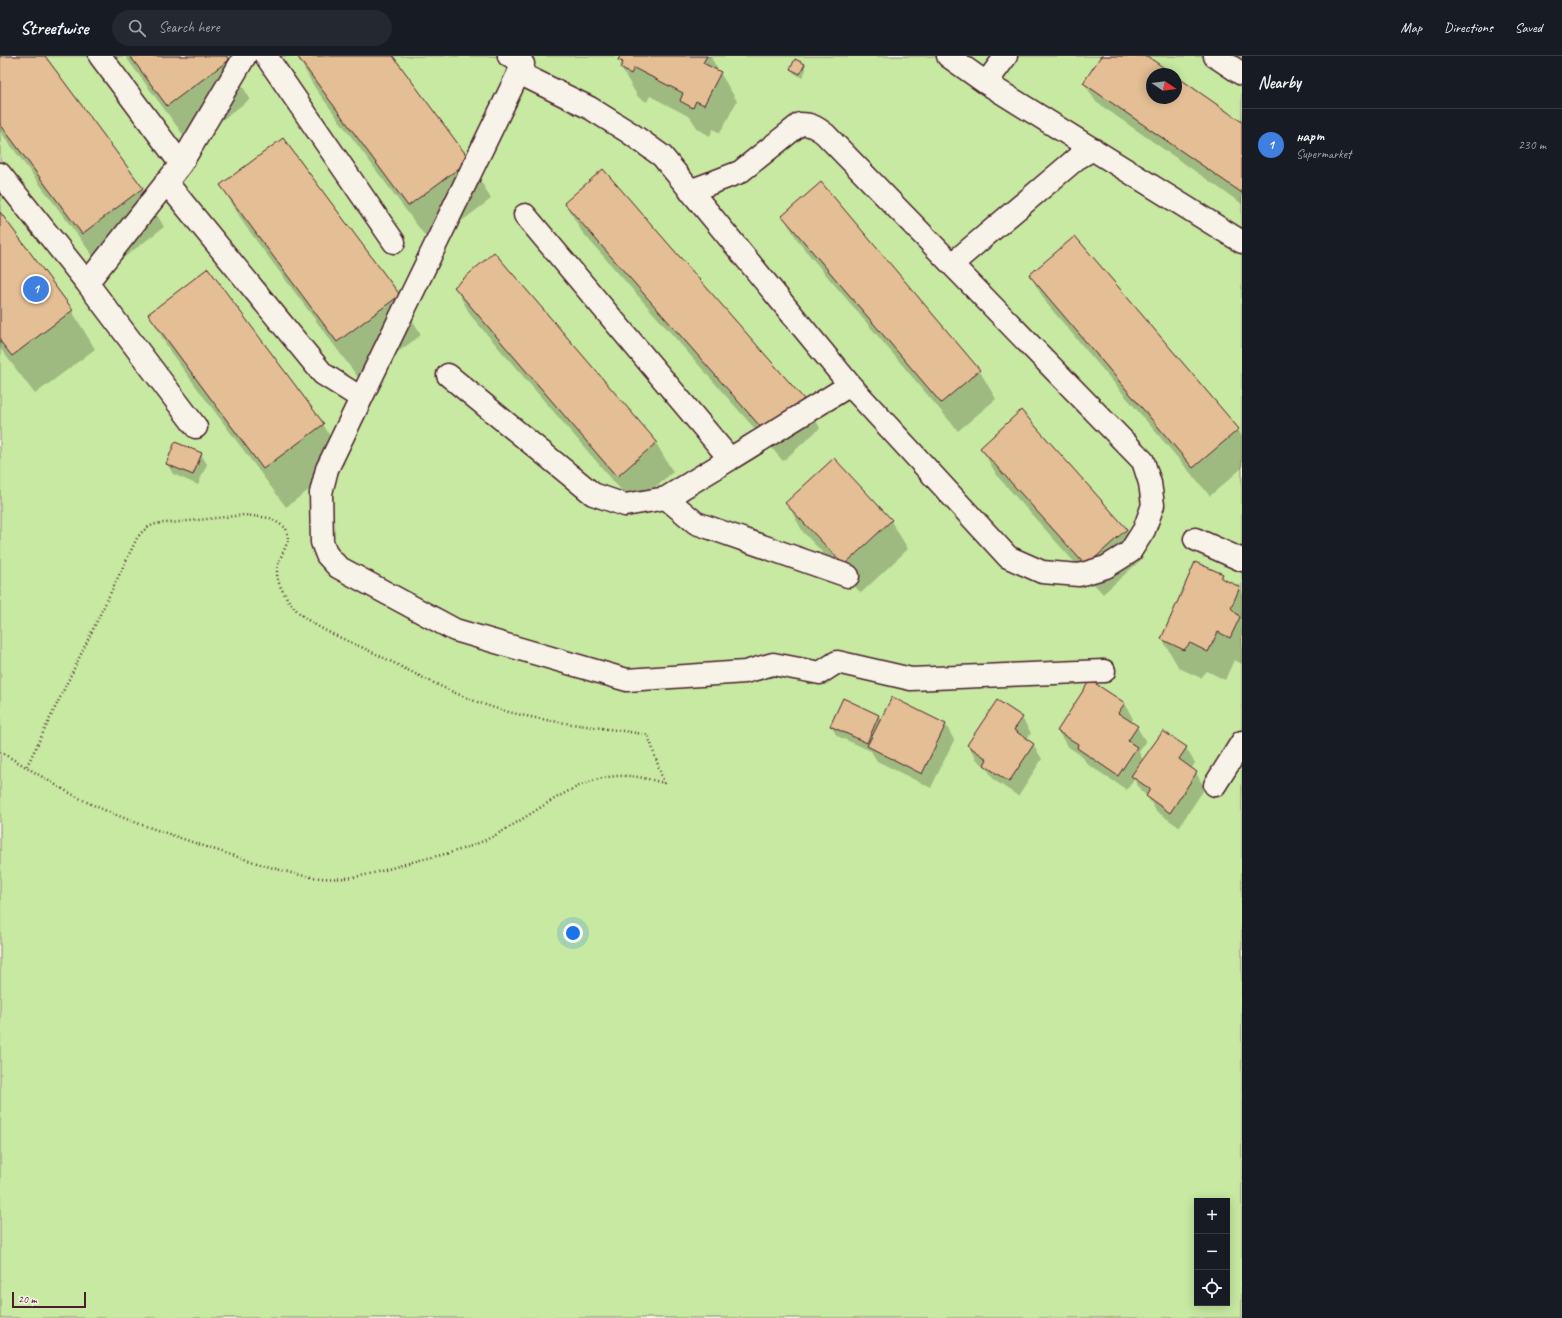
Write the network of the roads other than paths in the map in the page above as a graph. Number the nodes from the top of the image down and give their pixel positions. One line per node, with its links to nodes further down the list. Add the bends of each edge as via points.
1 (100, 56): 11 (street)
2 (245, 56): 11 (street)
3 (266, 56): 16 (street)
4 (948, 56): 9 (street)
5 (1006, 56): 9 (street)
6 (1215, 56): 8 (street)
7 (514, 64): 14 (street, via 590,108 662,156); 22 (street)
8 (1242, 74)
9 (986, 83): 10 (street)
10 (1093, 149): 17 (street); 18 (street, via 1076,159)
11 (181, 164): 13 (street)
12 (0, 174): 19 (street)
13 (166, 182): 19 (street); 22 (street, via 323,374)
14 (690, 191): 18 (street, via 740,172 800,124 807,124 825,134); 21 (street)
15 (525, 215): 24 (street)
16 (394, 242)
17 (1242, 242)
18 (952, 264): 21 (street, via 1143,461 1153,505 1144,530 1130,552 1106,567 1079,575 1042,572 1008,557)
19 (87, 283): 23 (street)
20 (448, 375): 25 (street, via 593,494 626,505)
21 (850, 385): 24 (street)
22 (361, 398): 29 (street, via 327,468 321,493 322,542 327,555 338,567 455,630 627,680 745,672 773,664 820,673 837,662 911,680)
23 (196, 427)
24 (730, 459): 25 (street)
25 (666, 498): 28 (street, via 696,523)
26 (1195, 539): 27 (street)
27 (1242, 560)
28 (848, 576)
29 (1104, 671)
30 (1242, 742): 31 (street)
31 (1215, 785)

